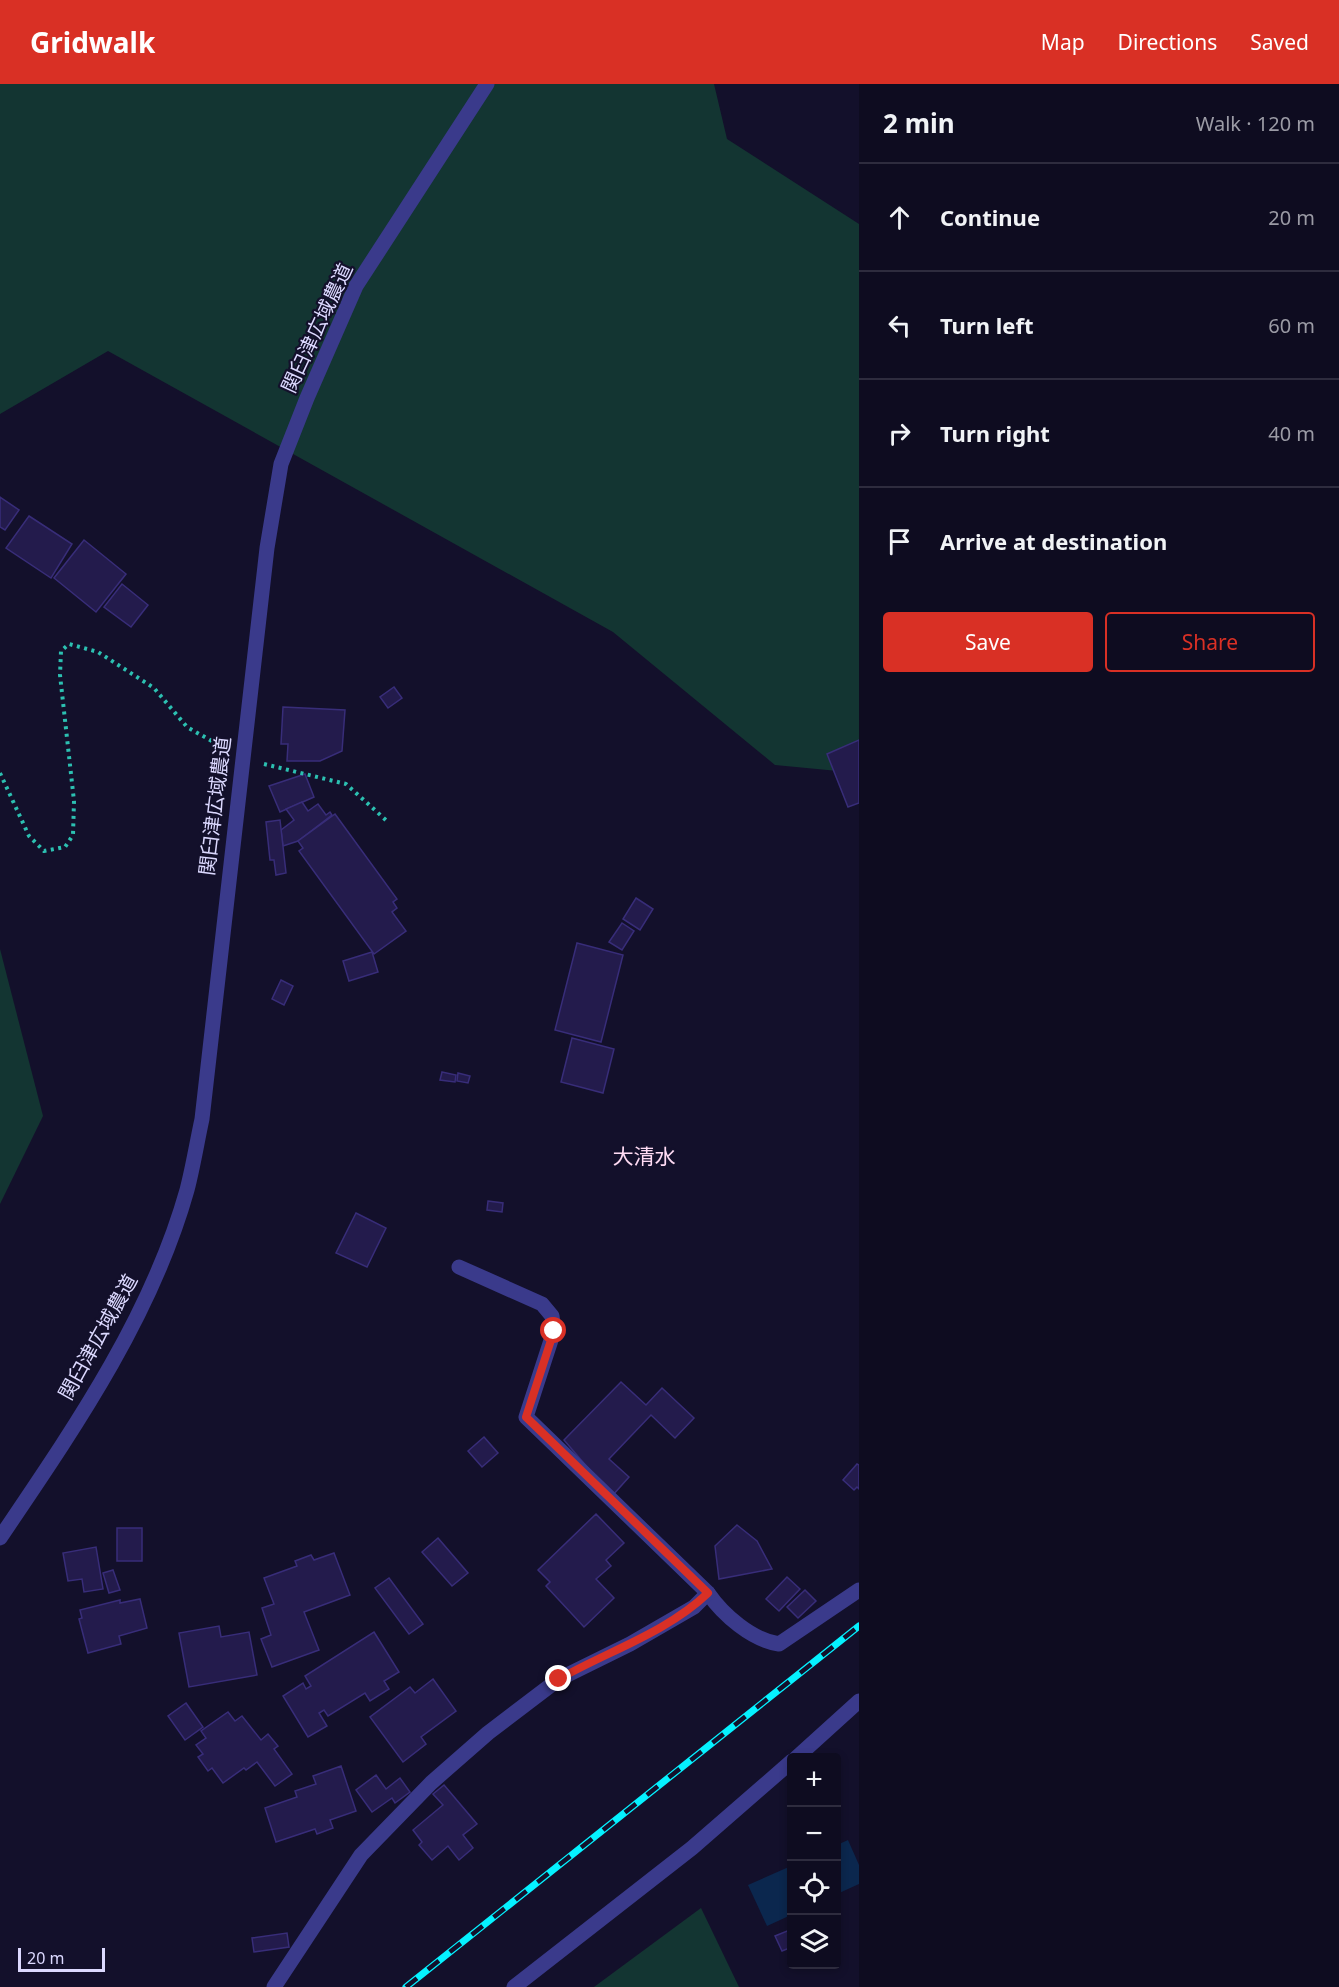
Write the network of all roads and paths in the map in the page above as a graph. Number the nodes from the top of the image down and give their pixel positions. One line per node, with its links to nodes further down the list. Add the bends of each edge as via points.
1 (487, 84): 2 (street, 関臼津広域農道, via 356,286 281,464)
2 (242, 759): 3 (path, via 187,727 154,688 98,652 69,644 61,651 60,675 74,801 73,835 65,847 45,851 28,836); 4 (path, via 346,784); 6 (street, 関臼津広域農道, via 202,1119 187,1190 133,1327)
3 (0, 773)
4 (387, 821)
5 (459, 1267): 8 (street, via 542,1304 552,1316 554,1331 526,1417)
6 (0, 1538)
7 (859, 1590): 8 (street, via 779,1644 762,1639 736,1621 718,1608)
8 (708, 1593): 12 (street, via 694,1607 630,1644 559,1679 488,1732 431,1783 361,1855)
9 (859, 1701): 10 (street)
10 (801, 1753)
11 (787, 1765): 13 (street, via 692,1848)
12 (274, 1987)
13 (514, 1987)

